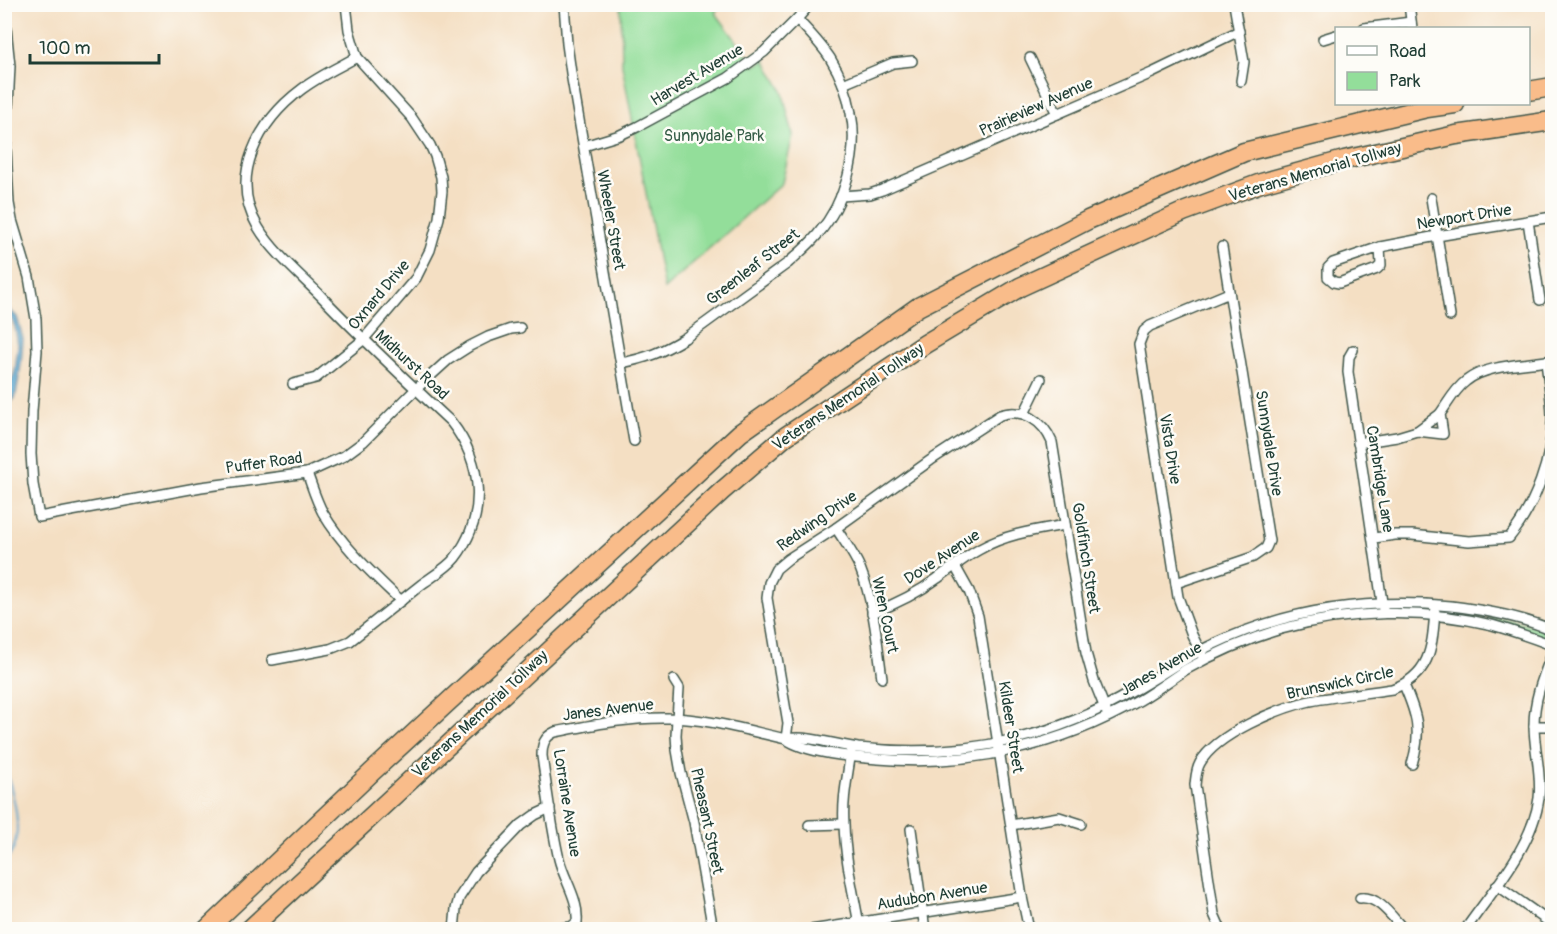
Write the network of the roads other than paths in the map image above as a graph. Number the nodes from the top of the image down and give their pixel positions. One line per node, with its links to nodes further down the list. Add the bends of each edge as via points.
1 (346, 4): 15 (street, Oxnard Drive)
2 (564, 4): 25 (street, Wheeler Street)
3 (810, 4): 9 (street, Harvest Avenue)
4 (1234, 4): 12 (street)
5 (1410, 4): 10 (street)
6 (1469, 4): 7 (street)
7 (1481, 4)
8 (4, 9): 49 (street, Puffer Road, via 10,66 8,194 34,300 37,336 31,454 39,517)
9 (797, 19): 19 (street, Greenleaf Street, via 830,57); 25 (street, Harvest Avenue, via 764,52 728,78 637,127)
10 (1412, 25): 11 (street)
11 (1381, 27)
12 (1239, 31): 18 (street, via 1244,62); 23 (street, Prairieview Avenue)
13 (1335, 35): 14 (street)
14 (1323, 39)
15 (357, 57): 37 (street, Oxnard Drive, via 425,136 435,156 442,191 435,236 423,265); 37 (street, Midhurst Road, via 302,89 268,122 251,153 246,186 251,210 262,233)
16 (1030, 58): 23 (street)
17 (912, 61): 19 (street, via 893,63)
18 (1241, 81)
19 (843, 84): 26 (street, Greenleaf Street, via 853,137)
20 (1552, 87): 21 (highway)
21 (1530, 91)
22 (1448, 105): 85 (highway, Veterans Memorial Tollway, via 1244,152 1088,219 918,307 740,433)
23 (1057, 114): 26 (street, Prairieview Avenue, via 882,190)
24 (1552, 121): 94 (highway, Veterans Memorial Tollway, via 1445,138 1261,183 1183,212 1020,287 925,344 786,436 722,491)
25 (584, 146): 40 (street, Wheeler Street)
26 (841, 196): 40 (street, Greenleaf Street, via 819,234 788,262 678,342 644,358)
27 (1431, 198): 30 (street)
28 (1552, 218): 29 (street, Newport Drive)
29 (1528, 221): 30 (street, Newport Drive); 34 (street)
30 (1437, 236): 32 (street, Newport Drive); 35 (street)
31 (1222, 247): 33 (street, Sunnydale Drive)
32 (1380, 247): 32 (street, Newport Drive, via 1333,263 1328,268 1328,277 1339,283 1377,269)
33 (1229, 293): 54 (street, Vista Drive, via 1150,326 1139,344); 54 (street, Sunnydale Drive, via 1269,541 1253,557)
34 (1540, 300)
35 (1450, 316)
36 (520, 328): 43 (street, Puffer Road, via 470,346)
37 (363, 340): 42 (street, Oxnard Drive, via 316,378); 43 (street, Midhurst Road)
38 (1353, 350): 48 (street, Cambridge Lane, via 1348,372)
39 (1549, 361): 45 (street, via 1475,375 1460,387); 52 (street, via 1552,418 1546,463 1512,541 1412,535)
40 (621, 363): 47 (street, Wheeler Street)
41 (1041, 379): 44 (street)
42 (293, 384)
43 (416, 389): 49 (street, Puffer Road, via 345,456); 55 (street, Midhurst Road, via 451,422 466,443 476,470 478,497 469,534 454,560)
44 (1024, 414): 50 (street, Goldfinch Street, via 1042,425 1052,442); 51 (street, Redwing Drive, via 1000,415)
45 (1440, 414): 46 (street); 46 (street, via 1443,434)
46 (1417, 431): 48 (street)
47 (634, 441)
48 (1358, 443): 52 (street, Cambridge Lane)
49 (307, 473): 55 (street, via 337,534)
50 (1065, 525): 53 (street, Dove Avenue, via 1000,539); 69 (street, Goldfinch Street, via 1086,653)
51 (836, 528): 58 (street, Wren Court, via 859,567); 73 (street, Redwing Drive, via 776,569 768,588 788,723)
52 (1374, 538): 56 (street, Cambridge Lane)
53 (955, 566): 58 (street, Dove Avenue, via 899,603); 75 (street, Kildeer Street, via 978,616)
54 (1176, 583): 64 (street, Vista Drive)
55 (401, 601): 65 (street, Midhurst Road, via 343,645)
56 (1383, 603): 57 (street, Janes Avenue); 59 (street, Cambridge Lane); 64 (street, Janes Avenue, via 1329,609 1272,622 1232,636)
57 (1435, 605): 60 (street, Brunswick Circle); 61 (street, Janes Avenue, via 1499,613)
58 (872, 613): 66 (street, Wren Court)
59 (1384, 614): 60 (street, Janes Avenue); 64 (street, Janes Avenue, via 1337,617 1280,630)
60 (1434, 616): 62 (street, Janes Avenue, via 1493,626); 68 (street, Brunswick Circle, via 1427,660)
61 (1552, 630)
62 (1552, 645)
63 (1552, 654): 71 (street, via 1536,699)
64 (1202, 656): 69 (street, Janes Avenue, via 1140,700)
65 (272, 660)
66 (882, 678)
67 (674, 680): 70 (street, Pheasant Street, via 679,688)
68 (1404, 685): 77 (street, via 1417,722); 100 (street, Brunswick Circle, via 1295,706 1245,726 1207,753 1196,771 1195,785 1214,914)
69 (1106, 711): 75 (street, Janes Avenue, via 1050,741)
70 (677, 718): 73 (street, Janes Avenue); 74 (street, Janes Avenue, via 595,725 555,732); 96 (street, Pheasant Street, via 679,762)
71 (1534, 726): 72 (street); 84 (street, via 1540,782 1537,807 1522,847)
72 (1552, 726)
73 (786, 739): 76 (street, Janes Avenue, via 796,746)
74 (544, 741): 78 (street, Lorraine Avenue, via 542,756)
75 (998, 748): 76 (street, Janes Avenue, via 960,759 918,761); 82 (street, Kildeer Street)
76 (851, 752): 79 (street)
77 (1412, 764)
78 (550, 808): 91 (street, Lorraine Avenue, via 559,861 578,913 577,922); 95 (street, via 521,825 476,872 459,898)
79 (843, 824): 81 (street); 90 (street)
80 (1081, 824): 82 (street, via 1059,818)
81 (809, 825)
82 (1011, 825): 86 (street, Kildeer Street)
83 (911, 829): 88 (street)
84 (1497, 885): 89 (street); 102 (street)
85 (243, 895): 92 (highway); 93 (highway, Veterans Memorial Tollway)
86 (1022, 897): 88 (street, Audubon Avenue); 99 (street, Kildeer Street)
87 (1360, 898): 101 (street, via 1378,903)
88 (922, 913): 90 (street, Audubon Avenue); 98 (street)
89 (1552, 924)
90 (859, 926): 97 (street, Audubon Avenue)
91 (561, 928)
92 (191, 930)
93 (206, 930)
94 (249, 930)
95 (454, 930)
96 (713, 930)
97 (811, 930)
98 (925, 930)
99 (1029, 930)
100 (1221, 930)
101 (1404, 930)
102 (1465, 930)

